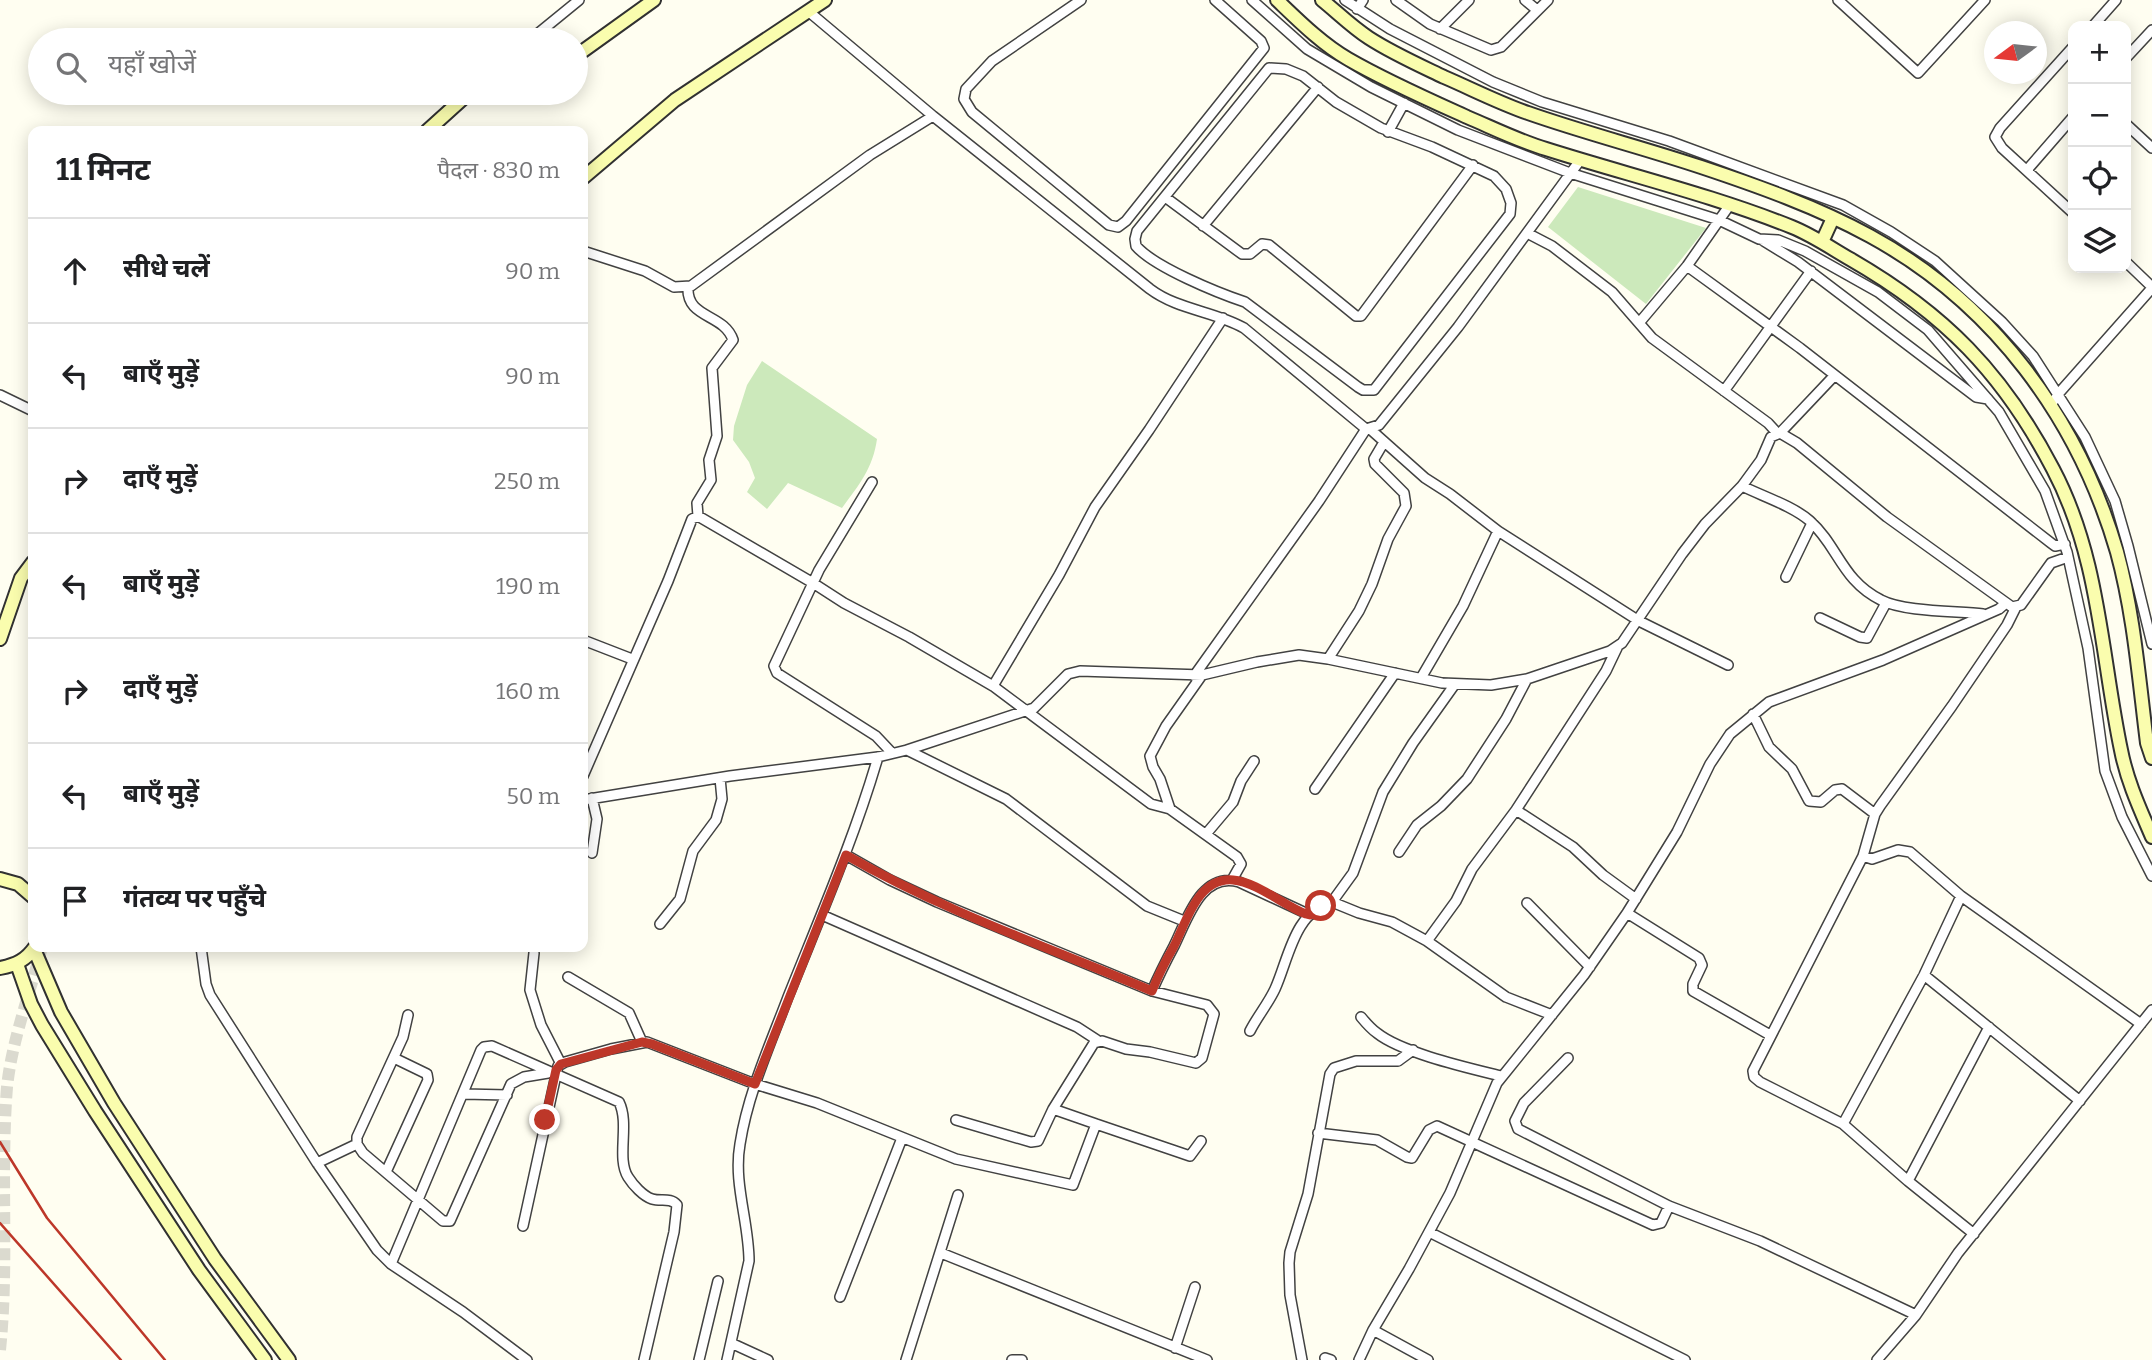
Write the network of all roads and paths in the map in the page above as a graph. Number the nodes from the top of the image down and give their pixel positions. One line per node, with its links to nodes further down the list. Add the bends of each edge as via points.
1 (579, 0): 22 (street)
2 (654, 0): 25 (street)
3 (825, 0): 20 (street)
4 (1081, 0): 5 (street, via 992,61 966,89 964,99 972,112 1027,160 1109,225 1118,227 1264,48)
5 (1215, 0)
6 (1252, 0): 29 (street, via 1307,49)
7 (1277, 0): 37 (street, via 1346,58 1374,74 1498,131)
8 (1322, 0): 45 (street, via 1368,37 1480,93 1525,112 1702,167)
9 (1345, 0): 18 (street)
10 (1363, 0): 18 (street)
11 (1396, 0): 23 (street)
12 (1469, 0): 23 (street)
13 (1525, 0): 19 (street)
14 (1548, 0): 19 (street)
15 (1838, 0): 16 (street, via 1918,73)
16 (1984, 0)
17 (2116, 0): 21 (street)
18 (1357, 9): 59 (street, via 1436,54 1542,102 1669,141 1843,205 1935,261)
19 (1536, 10): 23 (street, via 1496,49)
20 (808, 11): 31 (street); 41 (street, via 675,100)
21 (2097, 21)
22 (545, 28)
23 (1440, 29)
24 (2152, 30): 27 (street)
25 (588, 47)
26 (2068, 53): 39 (street, via 1995,137)
27 (2131, 53)
28 (1318, 87): 35 (street); 42 (street, via 1286,69 1266,70); 47 (street)
29 (1404, 103): 35 (street); 40 (street, via 1458,130)
30 (456, 105): 33 (street)
31 (933, 116): 57 (street, via 870,155); 60 (street, via 1160,296)
32 (2068, 123): 39 (street)
33 (433, 126)
34 (2131, 129): 36 (street)
35 (1388, 132): 38 (street)
36 (2152, 148)
37 (1581, 159): 40 (street); 43 (street)
38 (1473, 165): 42 (street, via 1503,184 1510,214 1378,387 1368,391 1245,302 1170,270 1140,250 1137,231); 47 (street, via 1361,316 1269,246 1262,244 1250,254 1242,254)
39 (2027, 170): 44 (street)
40 (1570, 173): 46 (street); 48 (street)
41 (588, 174)
42 (1165, 197): 47 (street)
43 (1728, 205): 46 (street); 50 (street)
44 (2070, 210)
45 (1833, 218): 50 (street); 59 (street, via 1870,236)
46 (1719, 220): 49 (street); 54 (street)
47 (1203, 226)
48 (1527, 233): 61 (street, via 1612,292); 70 (street, via 1379,425)
49 (1759, 239): 51 (street, via 1778,240); 53 (street)
50 (1817, 240): 51 (street); 118 (street, via 1885,279 1956,336 2005,389 2053,470 2092,577 2121,752)
51 (1805, 251): 53 (street); 67 (street, via 1878,292 1928,330)
52 (588, 253): 57 (street, via 645,271 674,287)
53 (1798, 262): 56 (street)
54 (1687, 266): 61 (street); 62 (street)
55 (2131, 267): 58 (street)
56 (1811, 271): 62 (street); 67 (street, via 1976,397)
57 (688, 287): 75 (street, via 692,306 720,323 733,340 712,368 717,436 709,460 711,480 697,503)
58 (2152, 287): 65 (street)
59 (1983, 311): 65 (street, via 2034,356); 68 (street)
60 (1223, 318): 70 (street, via 1244,328); 101 (street, via 1095,507)
61 (1639, 323): 64 (street)
62 (1770, 328): 63 (street); 64 (street)
63 (1834, 376): 71 (street); 78 (street, via 2055,546)
64 (1724, 391): 71 (street)
65 (2059, 393): 68 (street); 91 (street, via 2115,501)
66 (0, 395): 69 (street)
67 (1988, 399): 78 (street, via 2045,491)
68 (2051, 405): 108 (street, via 2082,461 2117,554)
69 (28, 409)
70 (1368, 429): 72 (street); 97 (street)
71 (1779, 433): 74 (street, via 1768,441); 84 (street)
72 (1384, 442): 77 (street, via 1424,478); 94 (street, via 1375,464 1404,493 1406,506 1359,611)
73 (872, 482): 82 (street)
74 (1742, 486): 76 (street); 88 (street, via 1682,554)
75 (698, 516): 82 (street); 93 (street, via 692,519)
76 (1812, 523): 81 (street); 83 (street, via 1844,569)
77 (1498, 531): 88 (street); 98 (street)
78 (2065, 544): 79 (street)
79 (2068, 557): 85 (street, via 2051,563); 123 (street, via 2088,648 2105,771)
80 (28, 569): 89 (street)
81 (1786, 577)
82 (813, 583): 101 (street); 106 (street, via 774,662 775,670 876,736)
83 (1886, 603): 86 (street); 87 (street, via 1867,638)
84 (2006, 603): 85 (street); 86 (street)
85 (2016, 607): 116 (street)
86 (1985, 614): 103 (street, via 1883,660 1769,702)
87 (1821, 618)
88 (1639, 621): 92 (street); 95 (street)
89 (0, 639)
90 (588, 642): 93 (street)
91 (2152, 644)
92 (1616, 648): 99 (street); 115 (street, via 1606,671)
93 (632, 659): 105 (street)
94 (1328, 659): 96 (street); 97 (street, via 1293,655)
95 (1728, 665)
96 (1395, 673): 98 (street); 111 (street)
97 (1198, 676): 102 (street, via 1074,672); 114 (street, via 1150,756)
98 (1421, 678): 100 (street)
99 (1527, 678): 100 (street, via 1497,685); 119 (street, via 1467,779 1417,825)
100 (1455, 684): 129 (street, via 1383,792 1353,873)
101 (993, 686): 102 (street)
102 (1027, 711): 104 (street); 114 (street, via 1151,804)
103 (1753, 714): 116 (street, via 1769,747 1792,769 1809,801 1821,802 1842,789); 128 (street, via 1730,734 1713,758 1677,832)
104 (907, 750): 106 (street); 134 (street, via 1006,799 1147,906)
105 (588, 753)
106 (892, 753): 107 (street)
107 (878, 757): 110 (street); 121 (street)
108 (2152, 758)
109 (1254, 761): 117 (street, via 1233,802)
110 (720, 778): 112 (street); 135 (street, via 722,799 716,820 693,851 680,899)
111 (1315, 789)
112 (588, 799)
113 (588, 801): 120 (street, via 597,819)
114 (1170, 809): 117 (street)
115 (1516, 810): 128 (street, via 1573,847); 136 (street)
116 (1875, 814): 122 (street)
117 (1206, 834): 125 (street, via 1240,860)
118 (2152, 837)
119 (1399, 852)
120 (592, 853)
121 (846, 855): 132 (street); 146 (street, via 937,902)
122 (1863, 856): 127 (street, via 1872,859 1898,850 1910,852); 154 (street)
123 (2152, 876)
124 (0, 879): 126 (street)
125 (1232, 880): 133 (street); 134 (street, via 1212,885)
126 (28, 893)
127 (1961, 896): 144 (street); 151 (street)
128 (1636, 899): 131 (street)
129 (1332, 902): 133 (street); 136 (street, via 1392,922)
130 (1527, 903): 142 (street)
131 (1627, 913): 142 (street); 154 (street, via 1699,958 1703,965 1693,991)
132 (822, 915): 155 (street, via 1077,1027); 163 (street)
133 (1310, 915): 153 (street, via 1300,925 1273,993)
134 (1184, 921): 146 (street)
135 (660, 924)
136 (1427, 941): 149 (street, via 1506,997)
137 (30, 952): 141 (street)
138 (37, 952): 195 (street, via 61,1012 114,1103 215,1259)
139 (202, 952): 176 (street, via 210,995)
140 (534, 953): 160 (street, via 530,990)
141 (17, 964): 143 (street); 194 (street, via 42,1025 95,1111 199,1270)
142 (1590, 967): 149 (street)
143 (0, 968)
144 (1924, 975): 152 (street); 170 (street)
145 (568, 977): 156 (street, via 628,1013)
146 (1152, 991): 155 (street, via 1212,1010 1212,1027 1200,1062)
147 (2152, 1010): 151 (street)
148 (408, 1015): 158 (street)
149 (1552, 1015): 162 (street)
150 (1361, 1017): 157 (street, via 1382,1036)
151 (2141, 1024): 166 (street)
152 (1989, 1027): 166 (street); 178 (street)
153 (1250, 1031)
154 (1770, 1035): 170 (street, via 1754,1065 1754,1077)
155 (1097, 1040): 167 (street)
156 (642, 1042): 160 (street); 163 (street)
157 (1413, 1050): 162 (street); 171 (street, via 1398,1060 1356,1061 1334,1068)
158 (394, 1058): 175 (street); 177 (street, via 427,1074 428,1080)
159 (1568, 1058): 181 (street, via 1524,1103 1515,1121 1518,1129)
160 (561, 1064): 161 (street)
161 (552, 1074): 164 (street, via 488,1046 481,1050); 165 (street, via 518,1079); 182 (street); 197 (street, via 620,1102 628,1178 650,1198 677,1205)
162 (1501, 1076): 174 (street)
163 (755, 1084): 172 (street, via 817,1103); 192 (street, via 738,1162 749,1261)
164 (464, 1094): 165 (street); 180 (street)
165 (507, 1095): 180 (street, via 450,1221 443,1221)
166 (2080, 1101): 184 (street)
167 (1053, 1109): 168 (street, via 1035,1142); 169 (street)
168 (956, 1119)
169 (1096, 1124): 172 (street, via 1073,1185 956,1160); 173 (street, via 1190,1156)
170 (1843, 1124): 178 (street)
171 (1318, 1133): 174 (street, via 1377,1140 1409,1158 1437,1126); 205 (street, via 1308,1194 1289,1263)
172 (902, 1138): 189 (street)
173 (1201, 1141)
174 (1471, 1142): 181 (street, via 1653,1225 1661,1223); 183 (street)
175 (357, 1144): 176 (street); 177 (street)
176 (317, 1163): 186 (street)
177 (386, 1172): 180 (street)
178 (1908, 1181): 184 (street)
179 (958, 1195): 185 (street)
180 (419, 1199): 186 (street)
181 (1669, 1206): 190 (street, via 1760,1241)
182 (523, 1226)
183 (1429, 1232): 191 (street); 208 (street)
184 (1974, 1234): 190 (street)
185 (941, 1253): 193 (street); 201 (street)
186 (391, 1264): 196 (street)
187 (719, 1281): 198 (street)
188 (1195, 1287): 193 (street)
189 (840, 1297)
190 (1916, 1315): 209 (street)
191 (1373, 1330): 206 (street); 207 (street)
192 (731, 1343): 199 (street); 200 (street)
193 (1175, 1348): 204 (street)
194 (265, 1360)
195 (289, 1360)
196 (527, 1360)
197 (644, 1360)
198 (699, 1360)
199 (727, 1360)
200 (768, 1360)
201 (906, 1360)
202 (1012, 1360): 203 (street)
203 (1022, 1360)
204 (1207, 1360)
205 (1302, 1360)
206 (1359, 1360)
207 (1428, 1360)
208 (1685, 1360)
209 (1877, 1360)

